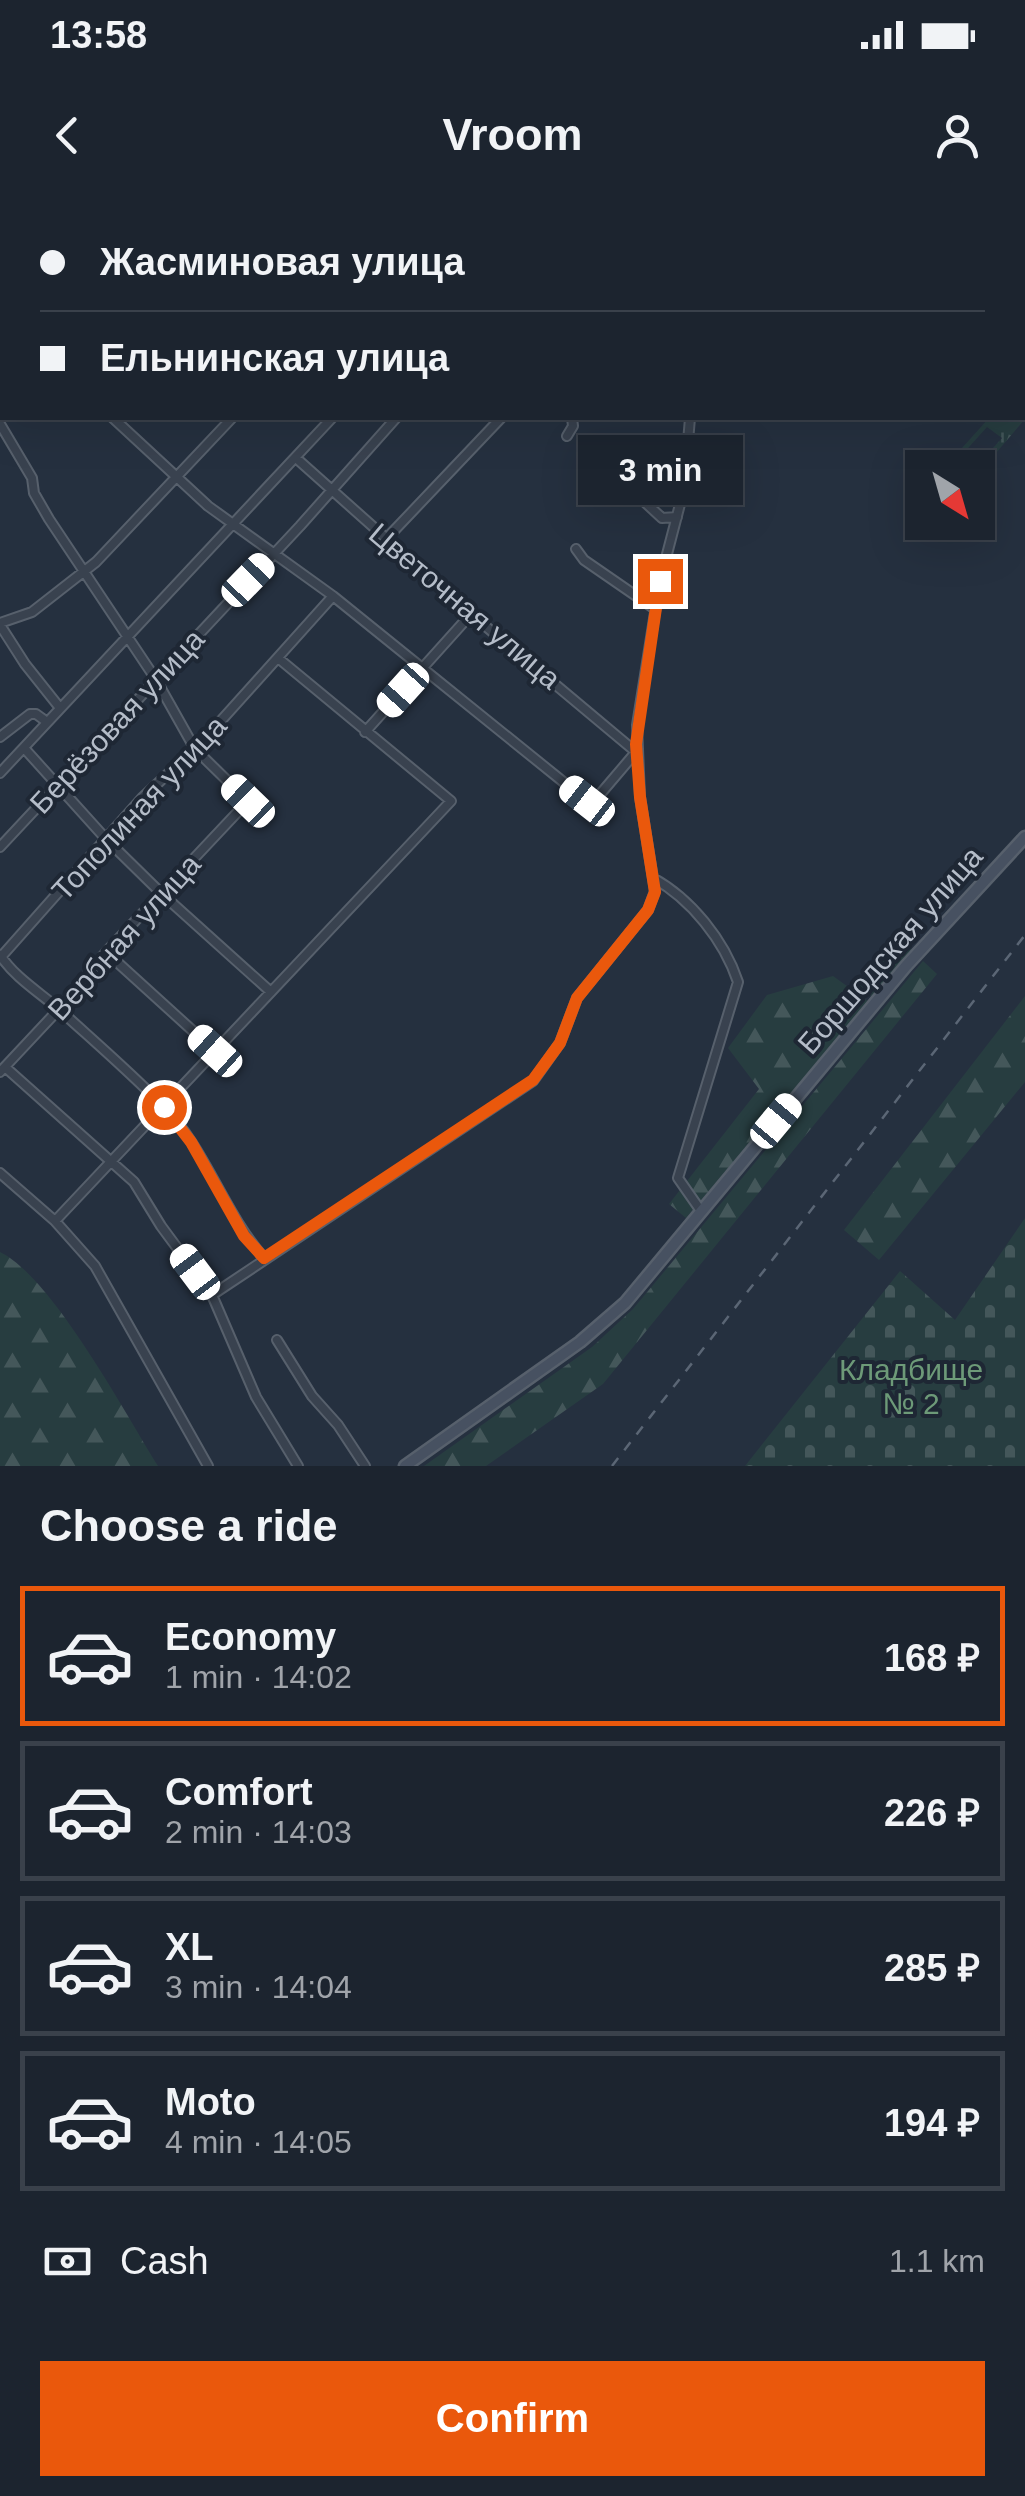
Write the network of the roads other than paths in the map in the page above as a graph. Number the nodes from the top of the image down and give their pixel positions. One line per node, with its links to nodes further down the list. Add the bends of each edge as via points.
1 (2, 420): 19 (street, via 34,493)
2 (115, 420): 12 (street)
3 (230, 420): 12 (street)
4 (330, 420): 10 (street)
5 (394, 420): 13 (street, Берёзовая улица)
6 (500, 420): 16 (street)
7 (572, 420): 9 (street)
8 (690, 420): 14 (street)
9 (567, 436)
10 (296, 458): 13 (street, Цветочная улица); 15 (street)
11 (611, 471): 14 (street, via 662,518)
12 (174, 476): 15 (street); 19 (street)
13 (332, 490): 16 (street, Цветочная улица); 18 (street, Берёзовая улица)
14 (677, 517): 21 (street)
15 (232, 524): 18 (street); 24 (street)
16 (386, 539): 22 (street, Цветочная улица)
17 (576, 549): 21 (street)
18 (275, 552): 20 (street); 27 (street, Берёзовая улица)
19 (84, 572): 23 (street, via 32,612); 24 (street)
20 (333, 596): 25 (street, Тополиная улица); 26 (street)
21 (655, 609): 34 (street)
22 (471, 614): 26 (street); 34 (street, Цветочная улица)
23 (0, 624): 28 (street)
24 (127, 635): 27 (street); 28 (street)
25 (278, 658): 30 (street); 33 (street, Тополиная улица)
26 (422, 669): 30 (street); 34 (street, via 587,801)
27 (155, 678): 33 (street); 36 (street, Берёзовая улица)
28 (60, 708): 29 (street)
29 (47, 722): 31 (street, via 30,714); 32 (street)
30 (365, 732): 44 (street, via 452,801)
31 (0, 737)
32 (24, 748): 35 (street); 36 (street)
33 (195, 749): 38 (street, Тополиная улица); 41 (street, Вербная улица, via 248,801)
34 (636, 752): 40 (street)
35 (0, 773)
36 (58, 787): 38 (street); 39 (street, Берёзовая улица)
37 (1025, 837): 51 (street, Боршодская улица, via 906,966)
38 (106, 840): 41 (street); 43 (street, Тополиная улица)
39 (0, 846)
40 (652, 878): 51 (street, via 671,888 709,928 738,982 678,1178); 53 (street, via 648,910 577,998 560,1043 533,1080)
41 (162, 894): 42 (street, Вербная улица); 44 (street)
42 (106, 952): 45 (street, Вербная улица); 46 (street)
43 (0, 957): 45 (street)
44 (271, 992): 46 (street)
45 (59, 1009): 47 (street, Вербная улица); 48 (street)
46 (215, 1051): 48 (street)
47 (3, 1070): 49 (street)
48 (164, 1107): 49 (street); 53 (street)
49 (114, 1162): 52 (street); 54 (street)
50 (0, 1174): 52 (street)
51 (701, 1212): 59 (street, Боршодская улица, via 596,1329)
52 (55, 1221): 56 (street, via 95,1266)
53 (264, 1258): 54 (street)
54 (212, 1294): 57 (street, via 256,1397)
55 (277, 1340): 58 (street)
56 (208, 1466)
57 (298, 1466)
58 (365, 1466)
59 (405, 1466)

